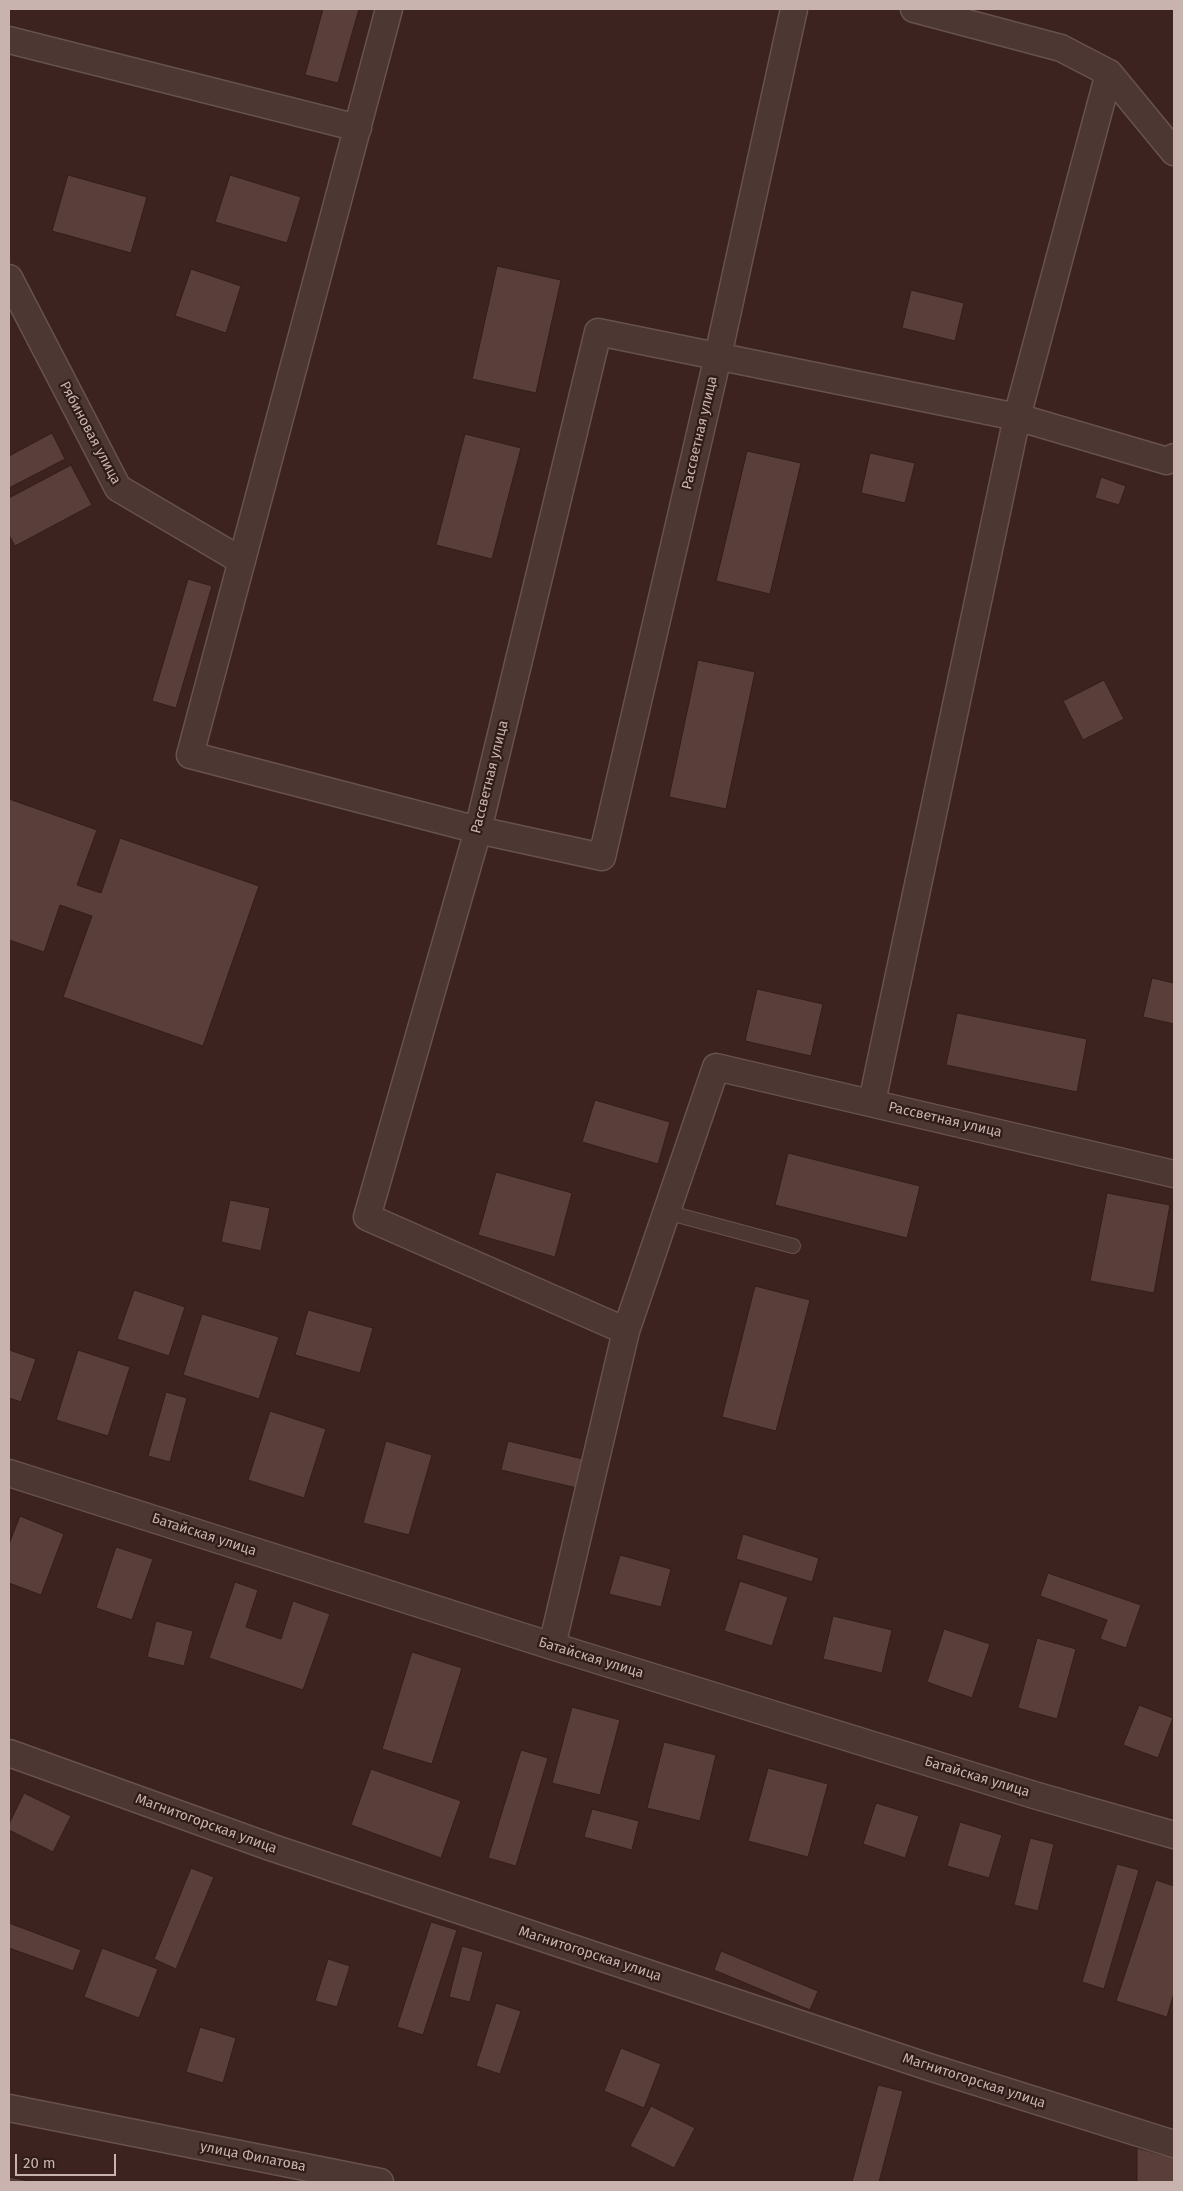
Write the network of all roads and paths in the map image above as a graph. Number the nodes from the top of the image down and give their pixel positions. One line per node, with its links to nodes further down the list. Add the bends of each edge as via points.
1 (390, 9): 6 (street)
2 (794, 9): 9 (street, Рассветная улица)
3 (914, 9): 5 (street, via 1061,48)
4 (9, 40): 6 (street)
5 (1109, 73): 7 (street); 10 (street)
6 (358, 128): 12 (street)
7 (1174, 152)
8 (9, 278): 12 (street, Рябиновая улица, via 118,488)
9 (718, 356): 10 (street); 13 (street, Рассветная улица, via 598,332); 13 (street, Рассветная улица, via 602,857)
10 (1017, 417): 11 (street); 14 (street)
11 (1172, 463)
12 (242, 561): 13 (street, via 190,755)
13 (478, 830): 18 (street, Рассветная улица, via 367,1217)
14 (872, 1102): 15 (street, Рассветная улица); 16 (street, Рассветная улица, via 716,1067)
15 (1174, 1174)
16 (666, 1212): 17 (lane); 18 (street)
17 (794, 1246)
18 (626, 1330): 20 (street)
19 (9, 1473): 20 (street, Батайская улица)
20 (552, 1646): 22 (street, Батайская улица)
21 (9, 1753): 24 (street, Магнитогорская улица, via 273,1848 929,2067)
22 (1174, 1835)
23 (9, 2108): 25 (street, улица Филатова)
24 (1174, 2144)
25 (380, 2182)

